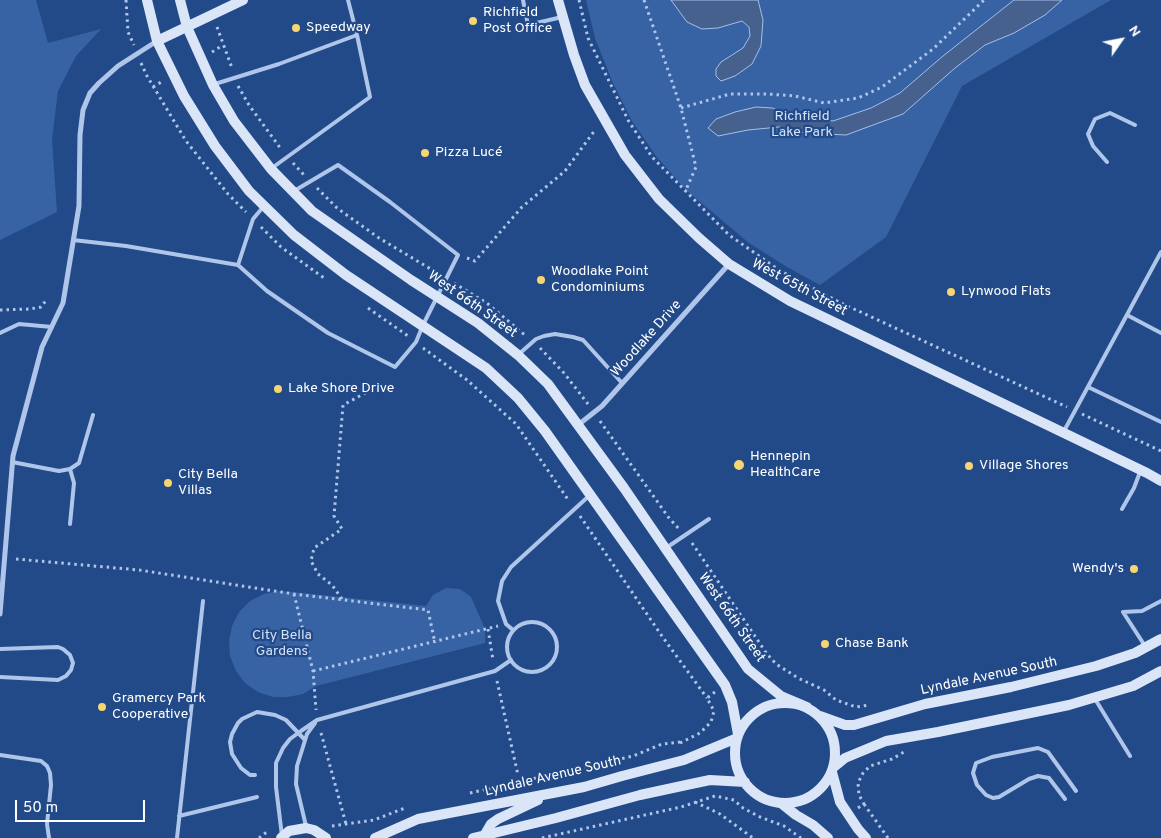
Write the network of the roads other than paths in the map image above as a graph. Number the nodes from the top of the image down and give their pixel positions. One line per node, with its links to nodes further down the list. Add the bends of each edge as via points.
1 (147, 0): 10 (main road)
2 (180, 0): 8 (main road, West 66th Street)
3 (243, 0): 8 (main road)
4 (348, 0): 9 (lane)
5 (523, 0): 7 (lane, via 528,25)
6 (558, 0): 7 (main road, West 65th Street)
7 (562, 16): 19 (main road, West 65th Street, via 586,85 625,155 660,199)
8 (187, 27): 10 (main road); 11 (main road, West 66th Street)
9 (357, 35): 11 (lane); 14 (lane, via 370,97)
10 (157, 41): 16 (main road, via 184,96 215,146 249,192); 17 (street, via 118,66 90,94 83,110 79,206)
11 (213, 84): 14 (main road, West 66th Street, via 234,121)
12 (1135, 125): 13 (lane, via 1110,113 1095,119 1088,134 1093,146)
13 (1107, 162)
14 (271, 168): 15 (main road, West 66th Street)
15 (292, 192): 21 (main road, West 66th Street, via 312,211); 21 (lane, via 338,165 390,202 458,255)
16 (264, 206): 20 (lane, via 253,219); 23 (main road, via 294,235 346,275)
17 (73, 240): 20 (lane); 24 (street, via 63,303)
18 (1161, 252): 22 (lane)
19 (730, 264): 28 (street, Woodlake Drive); 33 (main road, West 65th Street, via 790,301)
20 (238, 265): 23 (lane, via 328,333 395,366 416,342)
21 (438, 297): 23 (lane); 27 (main road, West 66th Street)
22 (1127, 315): 26 (lane); 29 (lane)
23 (422, 325): 38 (main road, via 486,368 518,398)
24 (52, 327): 25 (lane, via 19,324); 34 (street, via 42,347)
25 (0, 333)
26 (1161, 333)
27 (518, 355): 28 (lane, via 544,336 573,336 583,340); 32 (main road, West 66th Street, via 548,384)
28 (622, 383): 32 (street, Woodlake Drive, via 602,406)
29 (1088, 387): 31 (lane); 33 (lane)
30 (93, 415): 35 (lane, via 78,463)
31 (1161, 422)
32 (578, 425): 42 (main road, West 66th Street)
33 (1063, 432): 36 (main road, West 65th Street)
34 (12, 462): 35 (lane, via 60,471); 43 (street)
35 (70, 469): 41 (lane, via 74,483)
36 (1144, 471): 37 (main road, West 65th Street); 39 (lane)
37 (1161, 479)
38 (590, 495): 47 (lane, via 510,567 502,581 498,601 506,624); 59 (main road, via 725,685 732,702)
39 (1122, 509)
40 (709, 519): 42 (lane)
41 (70, 524)
42 (666, 548): 55 (main road, West 66th Street, via 748,668 781,696)
43 (0, 598): 46 (street)
44 (203, 601): 71 (lane)
45 (1161, 601): 49 (lane, via 1142,611 1123,612)
46 (0, 614)
47 (513, 630): 51 (lane, via 507,645); 51 (lane, via 527,623 542,625 554,636 556,652 548,666 532,672)
48 (1161, 639): 49 (main road, Lyndale Avenue South)
49 (1146, 647): 56 (main road, Lyndale Avenue South, via 1077,672 925,704 854,725)
50 (0, 649): 53 (lane, via 58,647 70,655 73,663 66,676 58,680)
51 (511, 660): 57 (lane, via 495,671)
52 (1161, 671): 54 (main road, via 1133,686)
53 (0, 677)
54 (1095, 699): 62 (lane); 63 (main road, via 886,740 845,758)
55 (807, 707): 56 (main road); 59 (main road, via 791,702 775,703 760,709 747,720)
56 (820, 716): 63 (main road, via 834,740)
57 (317, 720): 58 (lane); 60 (lane)
58 (297, 733): 60 (lane); 64 (lane, via 286,720 264,712 249,715 238,723 230,742 232,754 241,768); 73 (lane, via 283,748 276,763)
59 (738, 736): 65 (main road, via 736,766); 67 (main road, Lyndale Avenue South, via 684,760)
60 (305, 740): 72 (lane, via 297,766 296,784)
61 (0, 755): 75 (lane, via 41,761 47,766 51,785 47,824)
62 (1130, 756)
63 (833, 770): 70 (main road, via 827,782 811,796 797,802); 81 (main road, via 840,802)
64 (255, 775)
65 (745, 782): 70 (main road, via 755,793); 74 (main road, via 710,780 691,784)
66 (1076, 791): 69 (lane, via 1057,762 1048,752 1038,748 976,762 973,773 978,785 993,798 1038,776 1050,778)
67 (558, 792): 74 (main road, via 498,818); 78 (main road, Lyndale Avenue South, via 418,819)
68 (257, 797): 71 (lane)
69 (1065, 798)
70 (781, 803): 80 (main road)
71 (179, 816): 76 (lane)
72 (306, 828): 73 (main road); 77 (main road)
73 (282, 837)
74 (484, 837): 79 (main road)
75 (49, 838)
76 (176, 838)
77 (326, 838)
78 (375, 838)
79 (473, 838)
80 (828, 838)
81 (866, 838)

